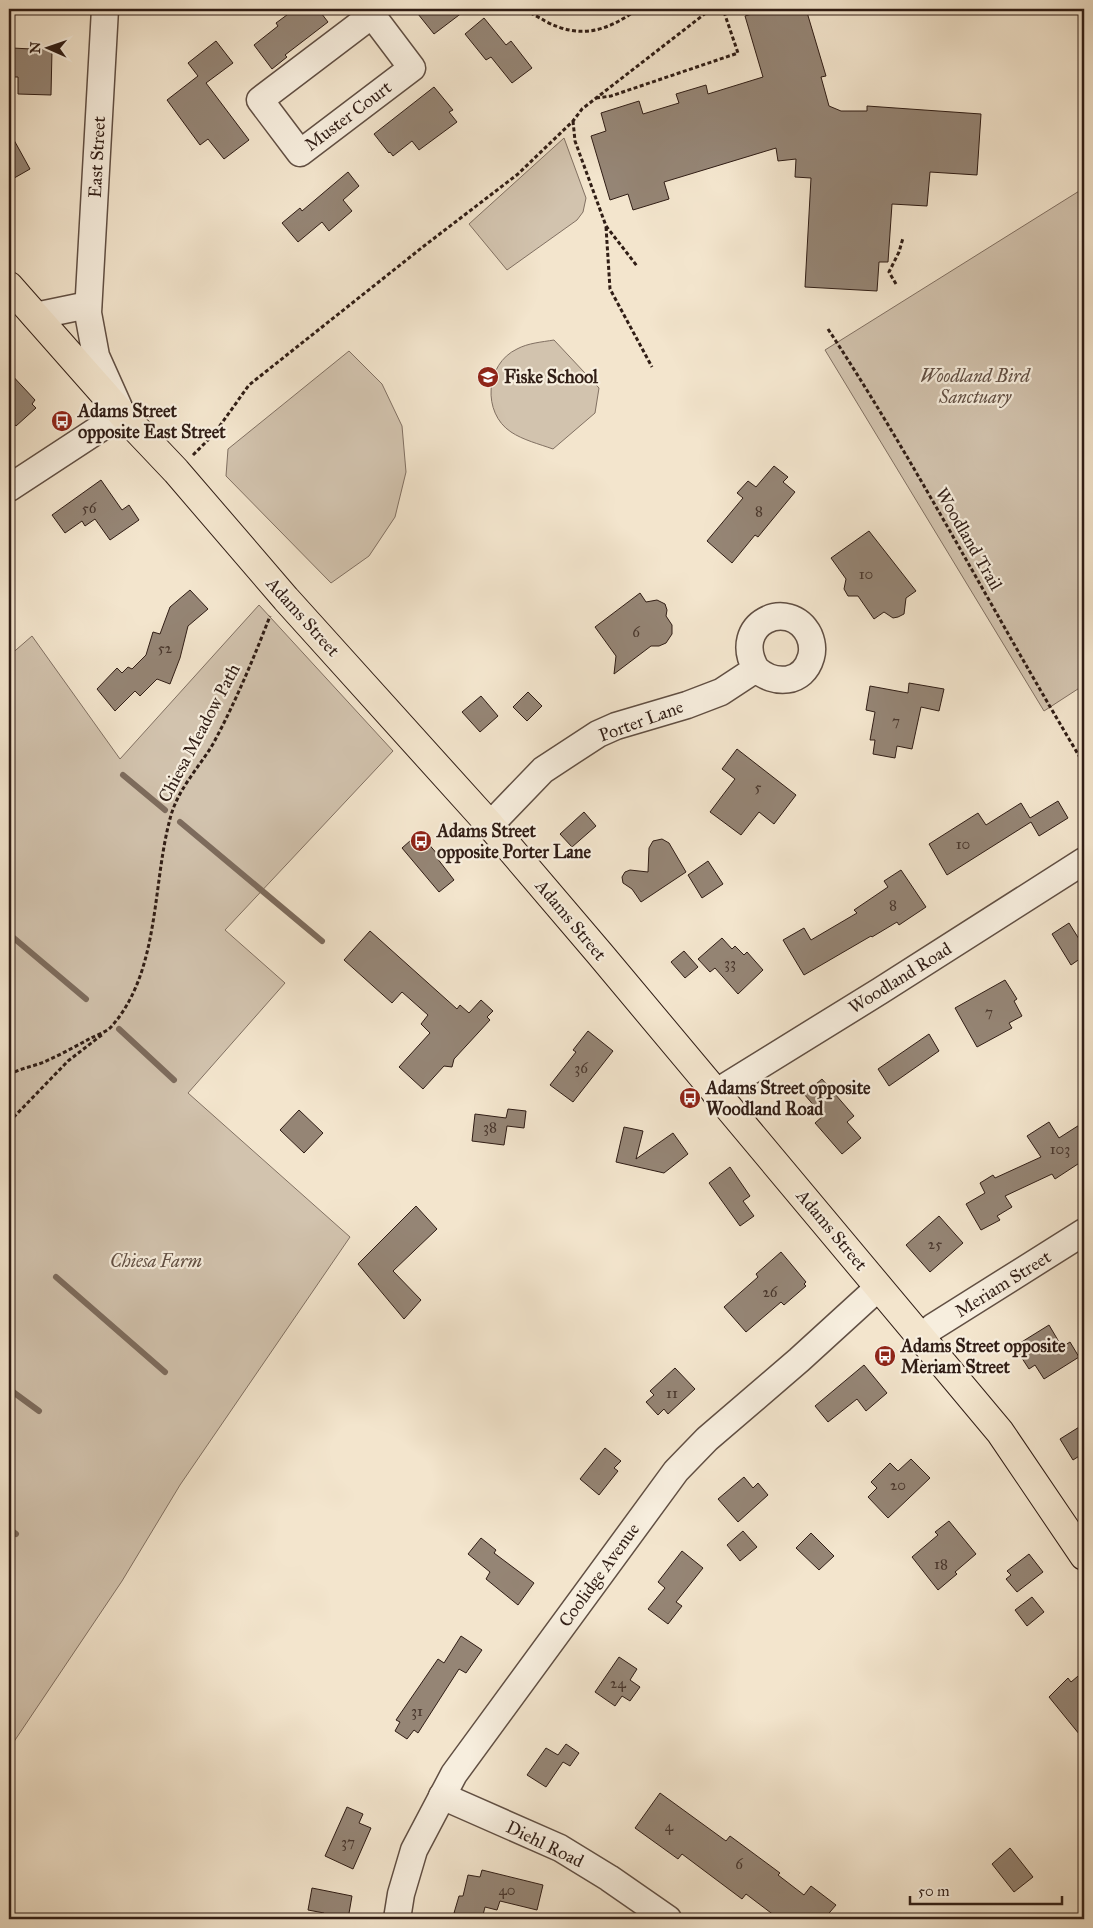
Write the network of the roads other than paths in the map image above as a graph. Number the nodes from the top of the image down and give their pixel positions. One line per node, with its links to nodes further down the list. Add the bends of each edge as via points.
1 (105, 9): 4 (street, East Street)
2 (369, 12): 2 (street, Muster Court, via 412,68 300,153 260,100)
3 (9, 286): 5 (main road, Adams Street)
4 (88, 305): 5 (street); 6 (street, East Street, via 96,356)
5 (35, 316): 6 (main road, Adams Street)
6 (122, 414): 7 (street); 9 (main road, Adams Street)
7 (9, 488)
8 (756, 669): 9 (street, Porter Lane, via 721,692 598,734 543,770)
9 (490, 825): 11 (main road, Adams Street)
10 (1084, 861): 11 (street, Woodland Road)
11 (715, 1093): 13 (main road, Adams Street)
12 (1084, 1232): 14 (street, Meriam Street)
13 (879, 1287): 14 (main road, Adams Street); 16 (street, Coolidge Avenue, via 707,1439 676,1472 465,1757)
14 (922, 1337): 15 (main road, Adams Street, via 1000,1432)
15 (1084, 1556)
16 (442, 1796): 17 (street, Coolidge Avenue, via 414,1850); 18 (street, Diehl Road, via 560,1848)
17 (397, 1919)
18 (668, 1919)

